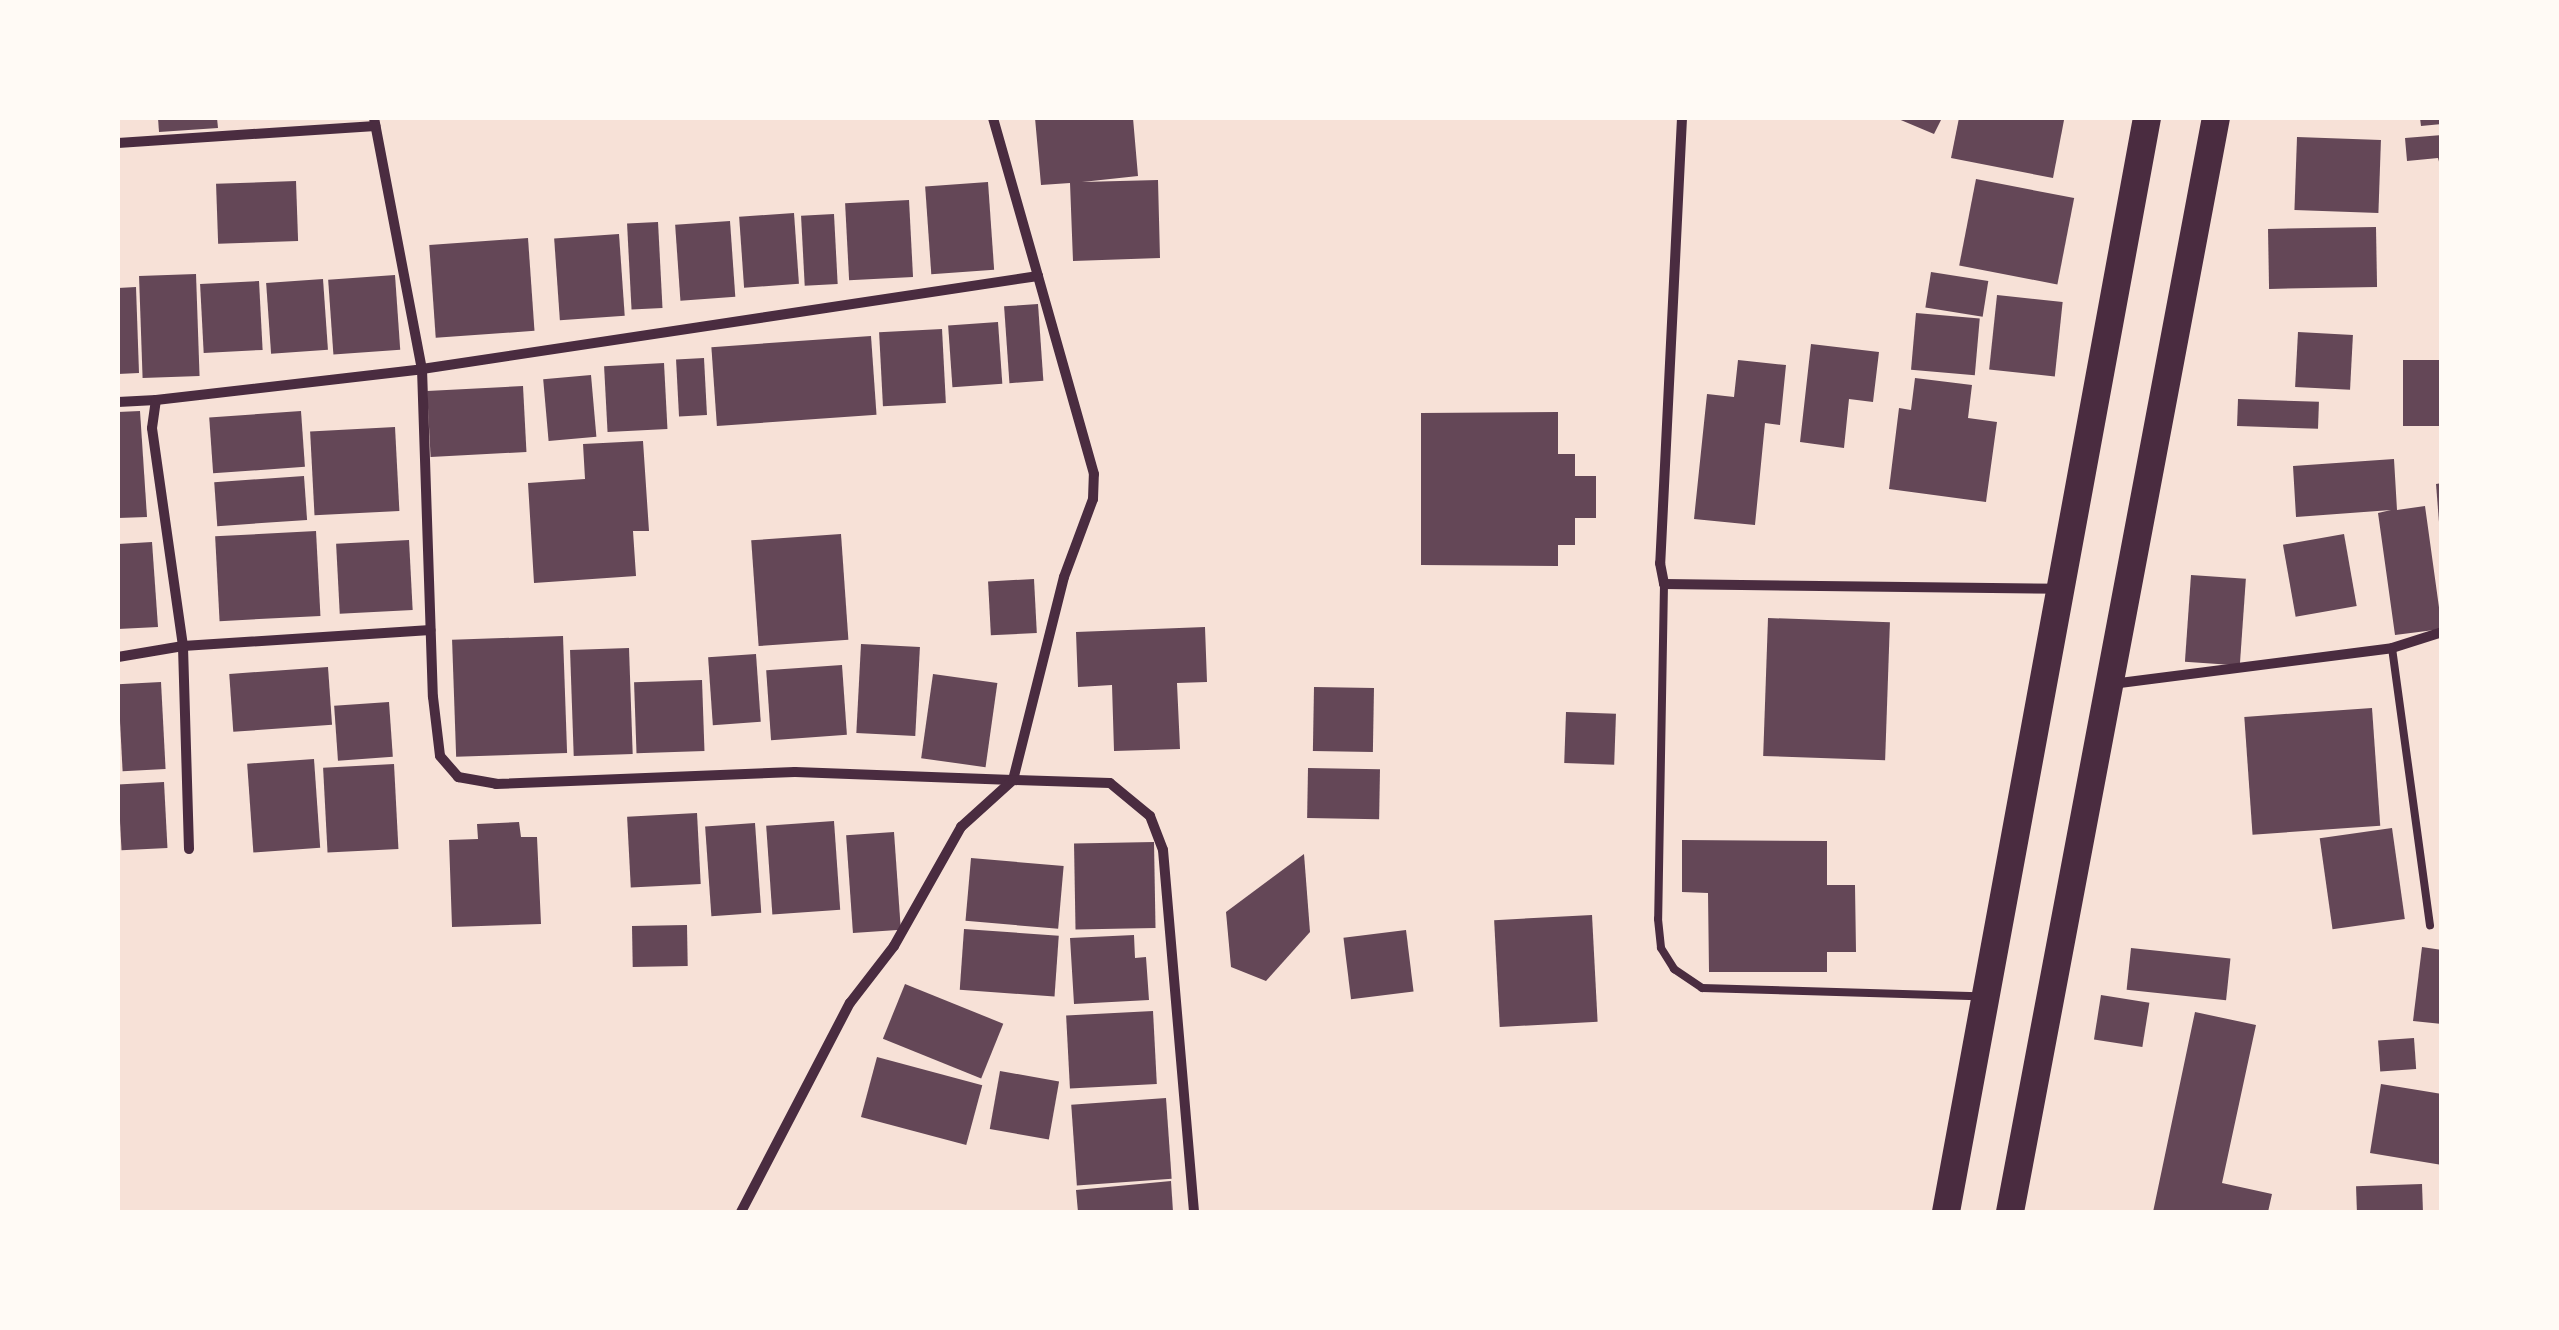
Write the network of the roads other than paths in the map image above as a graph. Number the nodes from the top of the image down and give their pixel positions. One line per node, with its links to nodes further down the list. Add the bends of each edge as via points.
1 (993, 118): 7 (street)
2 (1682, 118): 11 (street)
3 (2148, 118): 12 (highway)
4 (2216, 118): 18 (highway)
5 (374, 122): 6 (street); 8 (street)
6 (118, 143)
7 (1038, 276): 8 (street); 19 (street, via 1094,474 1093,498 1064,577)
8 (422, 369): 9 (street); 13 (street)
9 (156, 400): 10 (street); 15 (street, via 152,428)
10 (118, 402)
11 (1664, 584): 12 (street); 22 (lane, via 1658,919 1661,948 1674,969 1702,988)
12 (2062, 588): 22 (highway)
13 (430, 630): 15 (street); 19 (street, via 440,756 458,776 496,784 796,772)
14 (2442, 632): 16 (street)
15 (183, 646): 17 (street); 20 (street)
16 (2392, 648): 18 (street); 21 (lane)
17 (118, 658)
18 (2106, 684): 26 (highway)
19 (1013, 780): 23 (street, via 962,826 894,946 850,1003); 24 (street, via 1110,783 1150,816 1163,850)
20 (188, 849)
21 (2430, 925)
22 (1983, 996): 25 (highway)
23 (741, 1212)
24 (1194, 1212)
25 (1946, 1212)
26 (2010, 1212)

